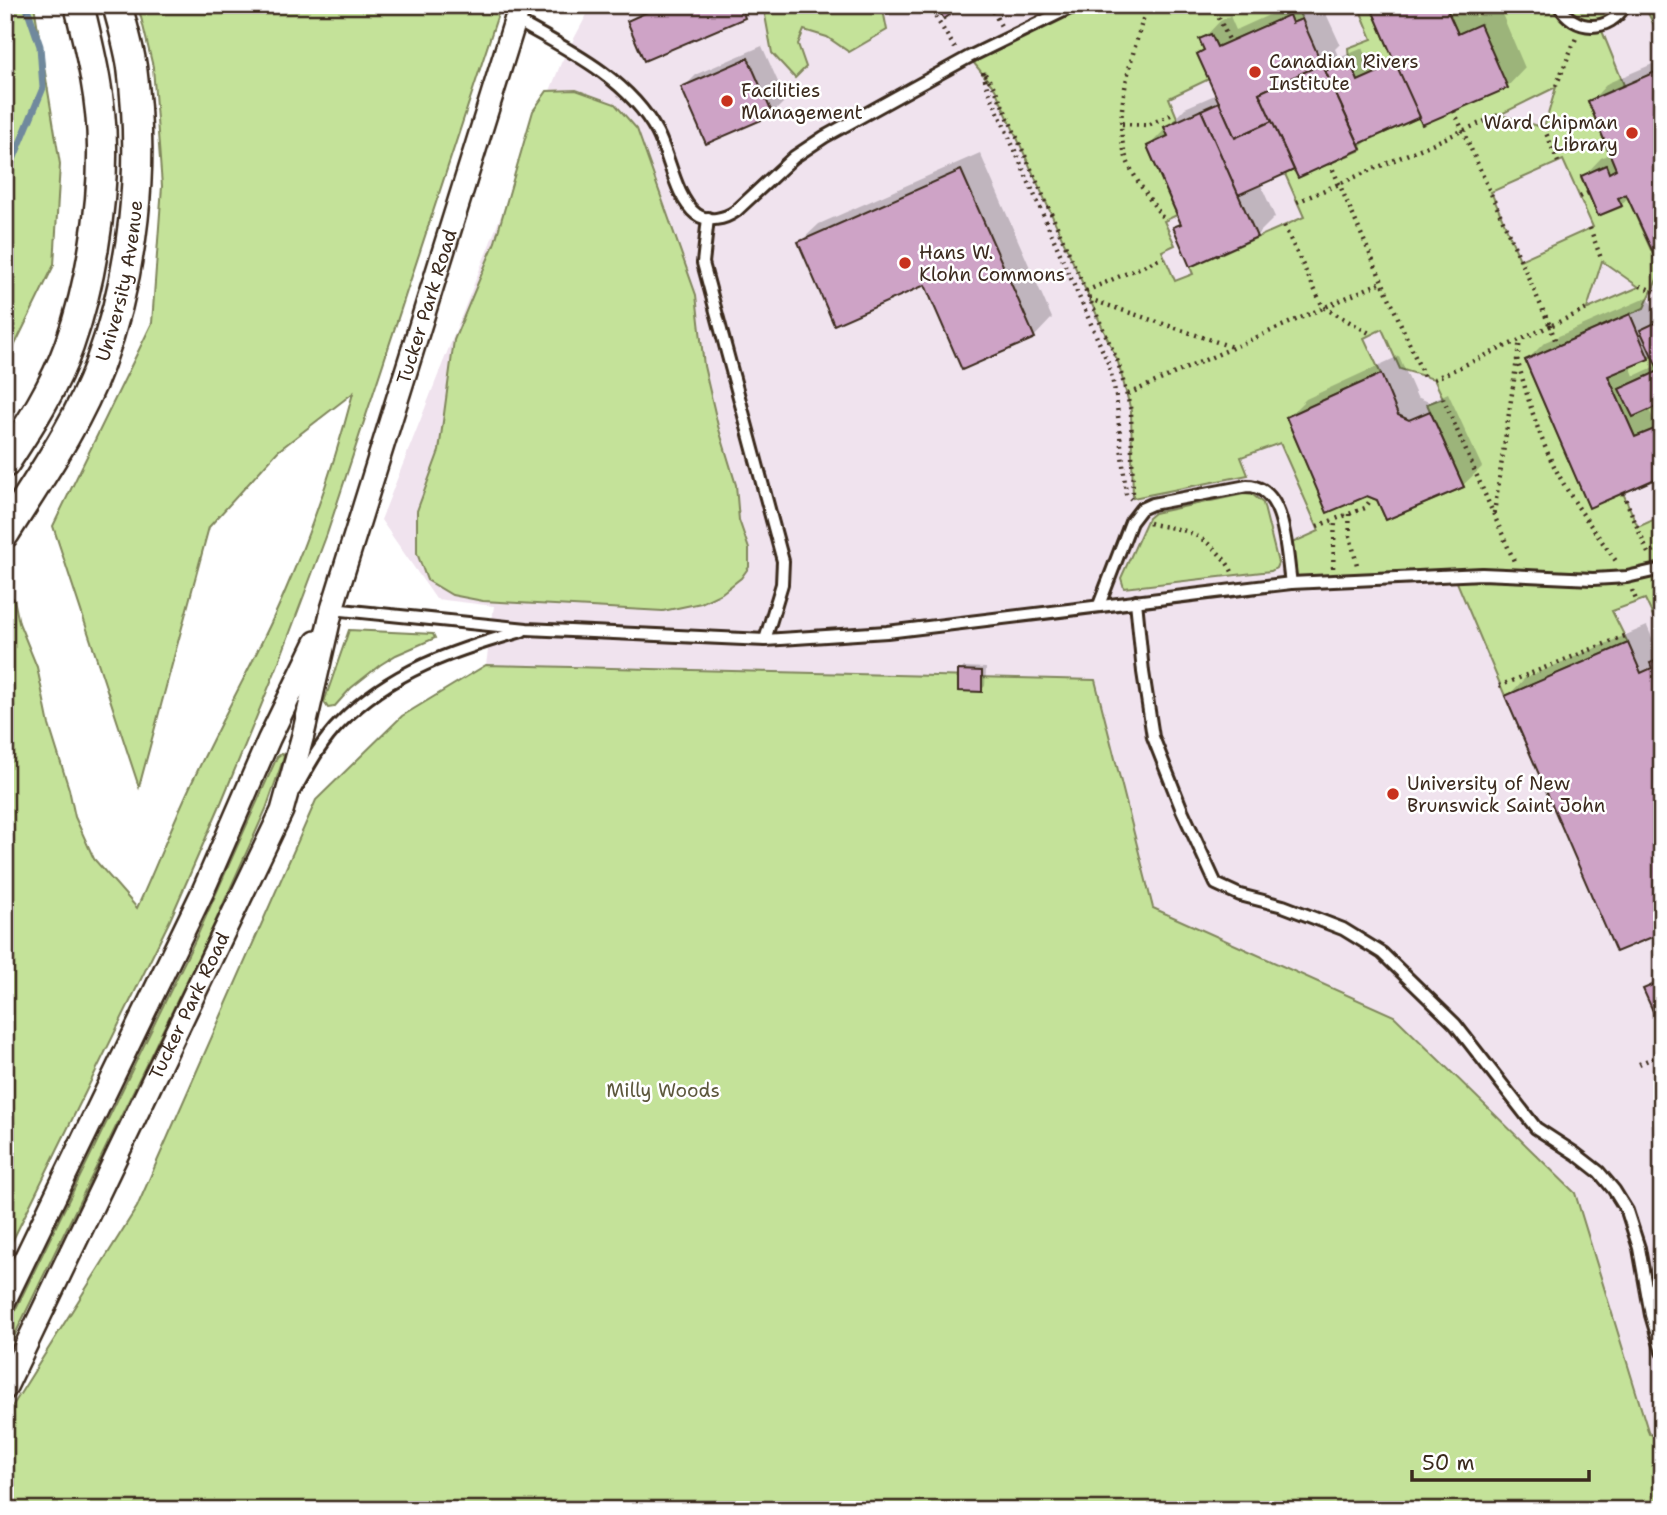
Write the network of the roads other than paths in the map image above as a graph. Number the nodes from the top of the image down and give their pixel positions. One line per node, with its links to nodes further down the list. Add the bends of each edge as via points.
1 (79, 5): 8 (main road, University Avenue, via 96,83 102,147 94,248 69,346 53,384)
2 (117, 5): 9 (main road, University Avenue, via 137,110 138,163 127,263 99,368)
3 (1076, 5): 7 (lane, via 969,57 814,144 729,217)
4 (1559, 5): 5 (lane, via 1571,20 1594,28 1608,24)
5 (1625, 5)
6 (517, 13): 7 (lane, via 634,98 657,132 685,202 698,216); 14 (street, Tucker Park Road)
7 (708, 218): 16 (lane, via 703,263 783,561 782,584)
8 (5, 463)
9 (5, 533)
10 (1662, 569): 11 (lane, via 1593,579 1520,574)
11 (1291, 583): 12 (lane); 13 (lane, via 1276,504 1258,486 1247,486 1141,509 1131,522)
12 (1136, 601): 13 (lane); 19 (lane, via 1153,737 1216,884 1343,929 1382,953 1455,1024 1536,1129 1599,1172 1627,1212)
13 (1099, 605): 16 (lane, via 864,635)
14 (332, 609): 15 (lane); 17 (street, Tucker Park Road); 18 (street, Tucker Park Road, via 203,891)
15 (527, 629): 16 (lane); 17 (lane, via 428,662 367,699 339,723)
16 (765, 640)
17 (282, 811): 20 (street, Tucker Park Road)
18 (5, 1300)
19 (1662, 1352)
20 (5, 1389)

